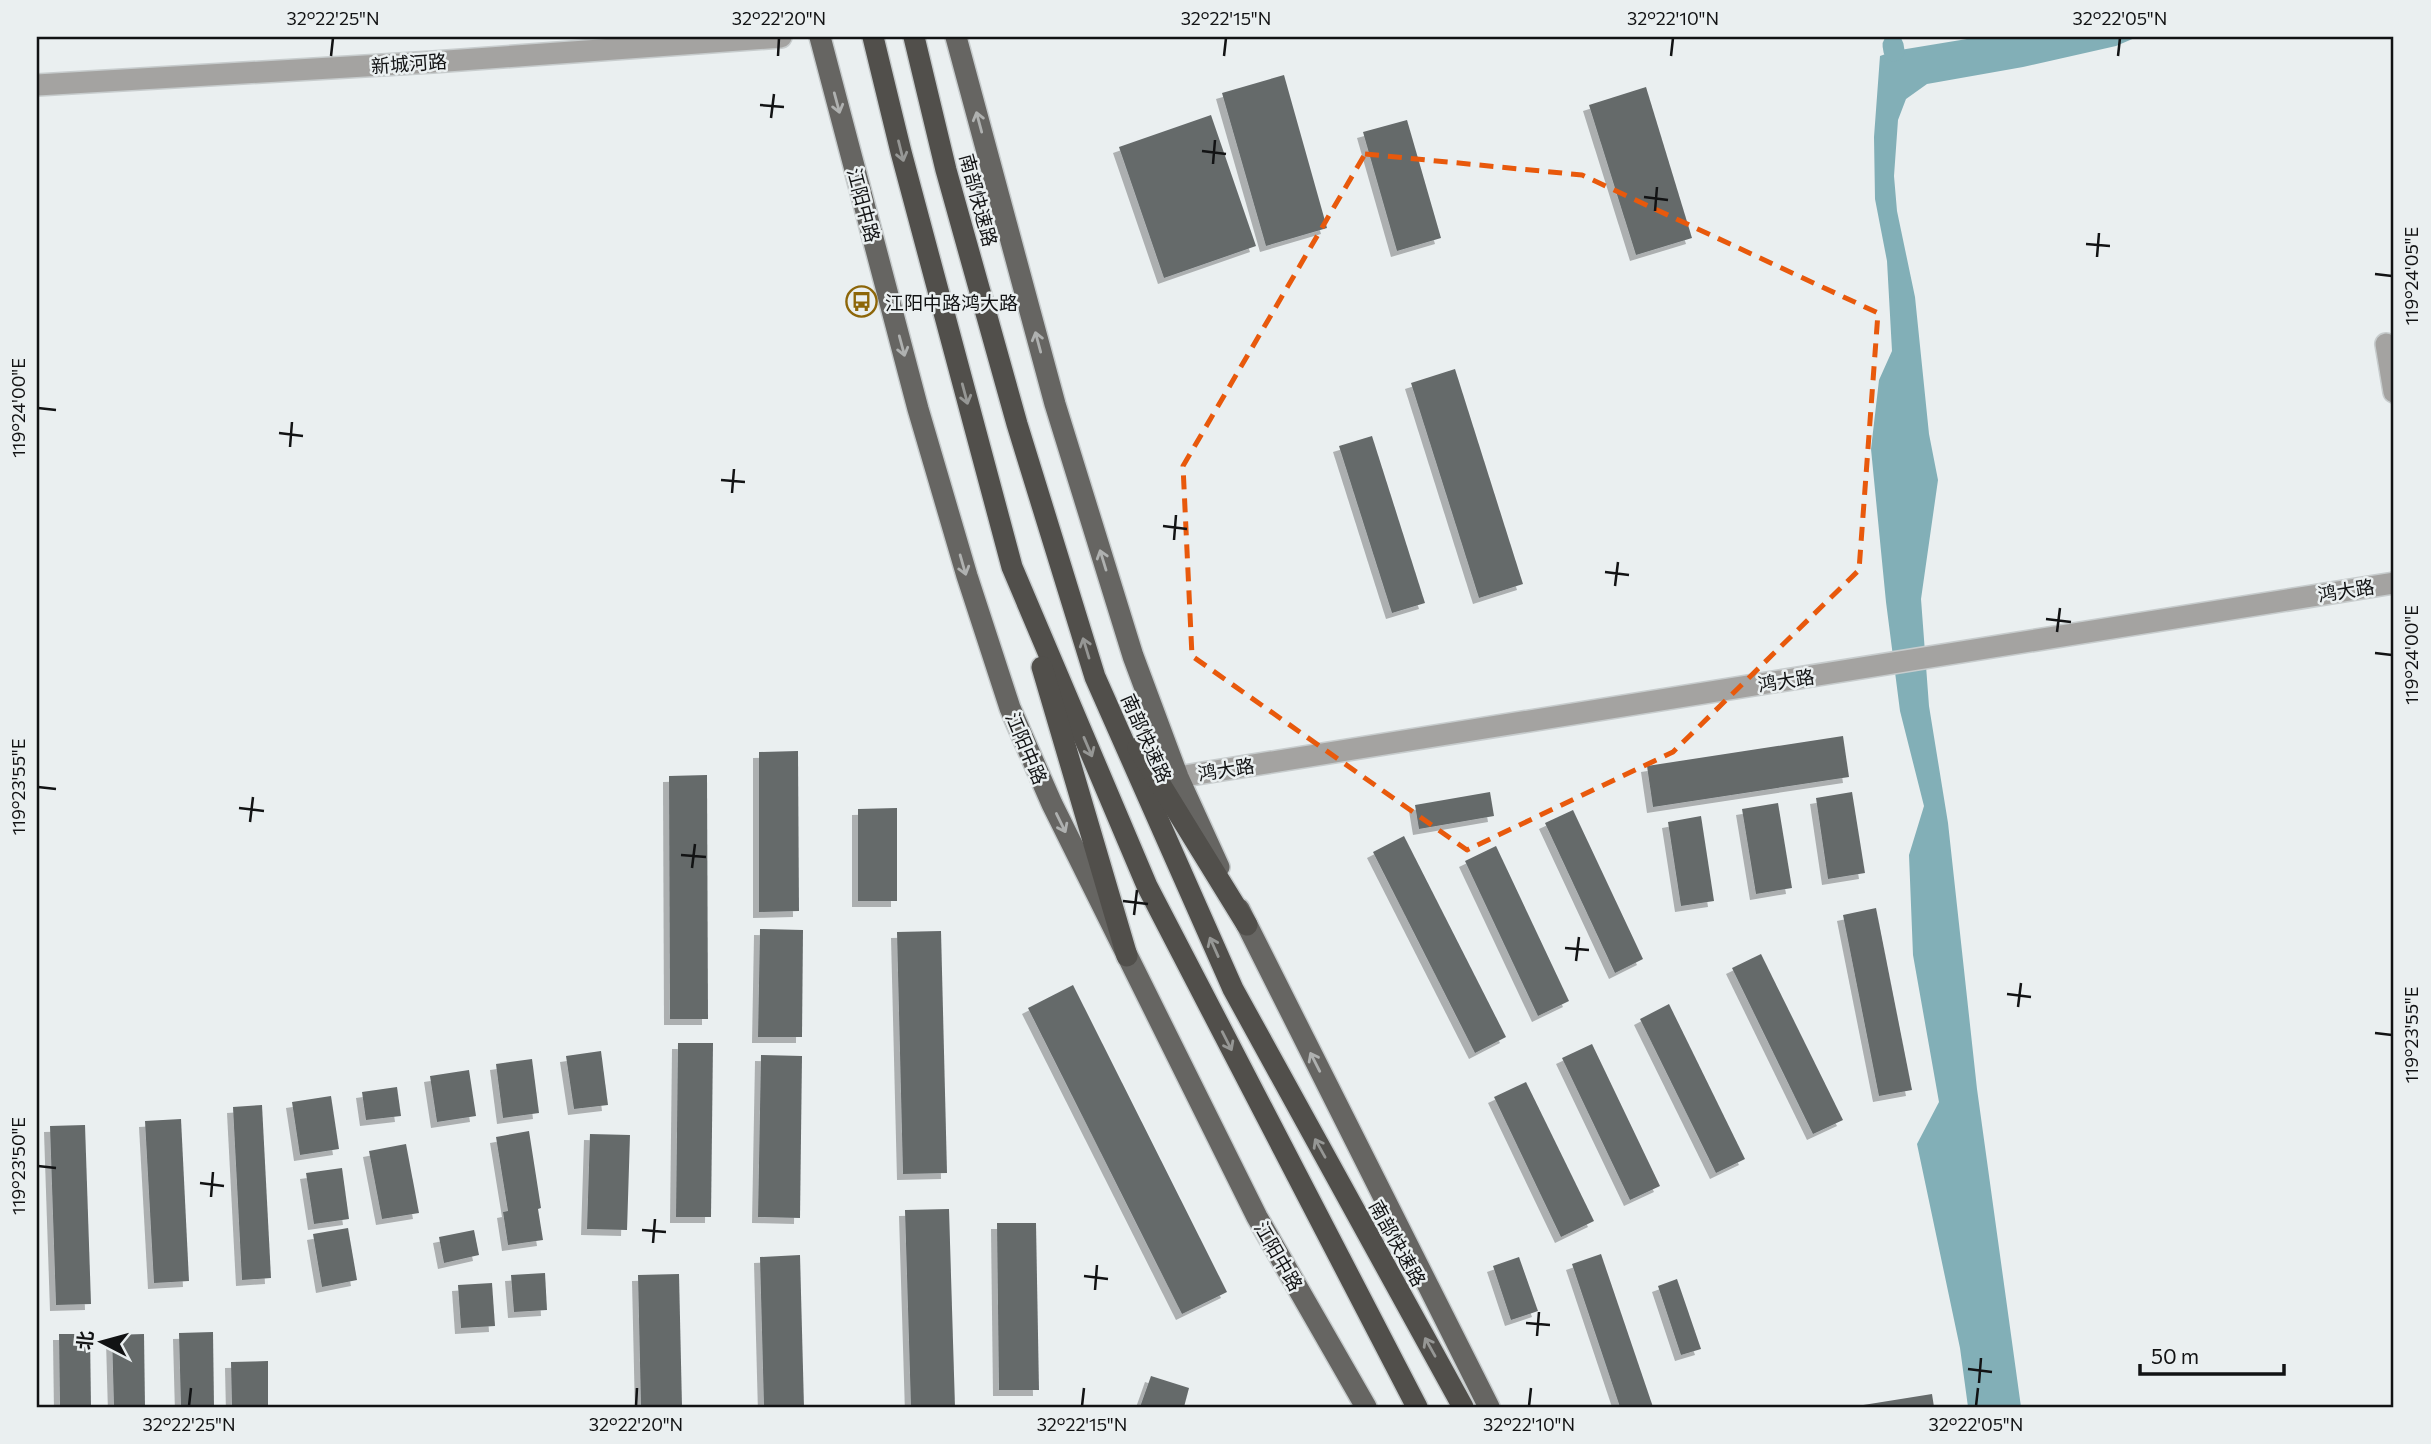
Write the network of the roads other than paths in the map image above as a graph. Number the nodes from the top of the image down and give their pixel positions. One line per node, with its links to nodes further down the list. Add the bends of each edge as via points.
1 (781, 37): 6 (street, 新城河路)
2 (820, 37): 14 (main road, 江阳中路, one-way to 14, via 918,409 1010,708)
3 (873, 37): 9 (highway, one-way to 9)
4 (914, 37): 11 (highway, 南部快速路, one-way to 4, via 1013,410)
5 (956, 37): 12 (main road, one-way to 5, via 1133,656 1055,404)
6 (37, 85)
7 (2386, 344): 8 (street)
8 (2394, 391)
9 (1012, 567): 14 (highway); 16 (highway, one-way to 16, via 1147,886)
10 (2394, 583): 12 (street, 鸿大路)
11 (1095, 677): 13 (highway); 17 (highway, 南部快速路, one-way to 11, via 1233,989)
12 (1178, 777): 13 (main road)
13 (1247, 925): 18 (main road, one-way to 13)
14 (1127, 956): 15 (main road, 江阳中路, via 1257,1217)
15 (1366, 1407)
16 (1417, 1407)
17 (1463, 1407)
18 (1489, 1407)

